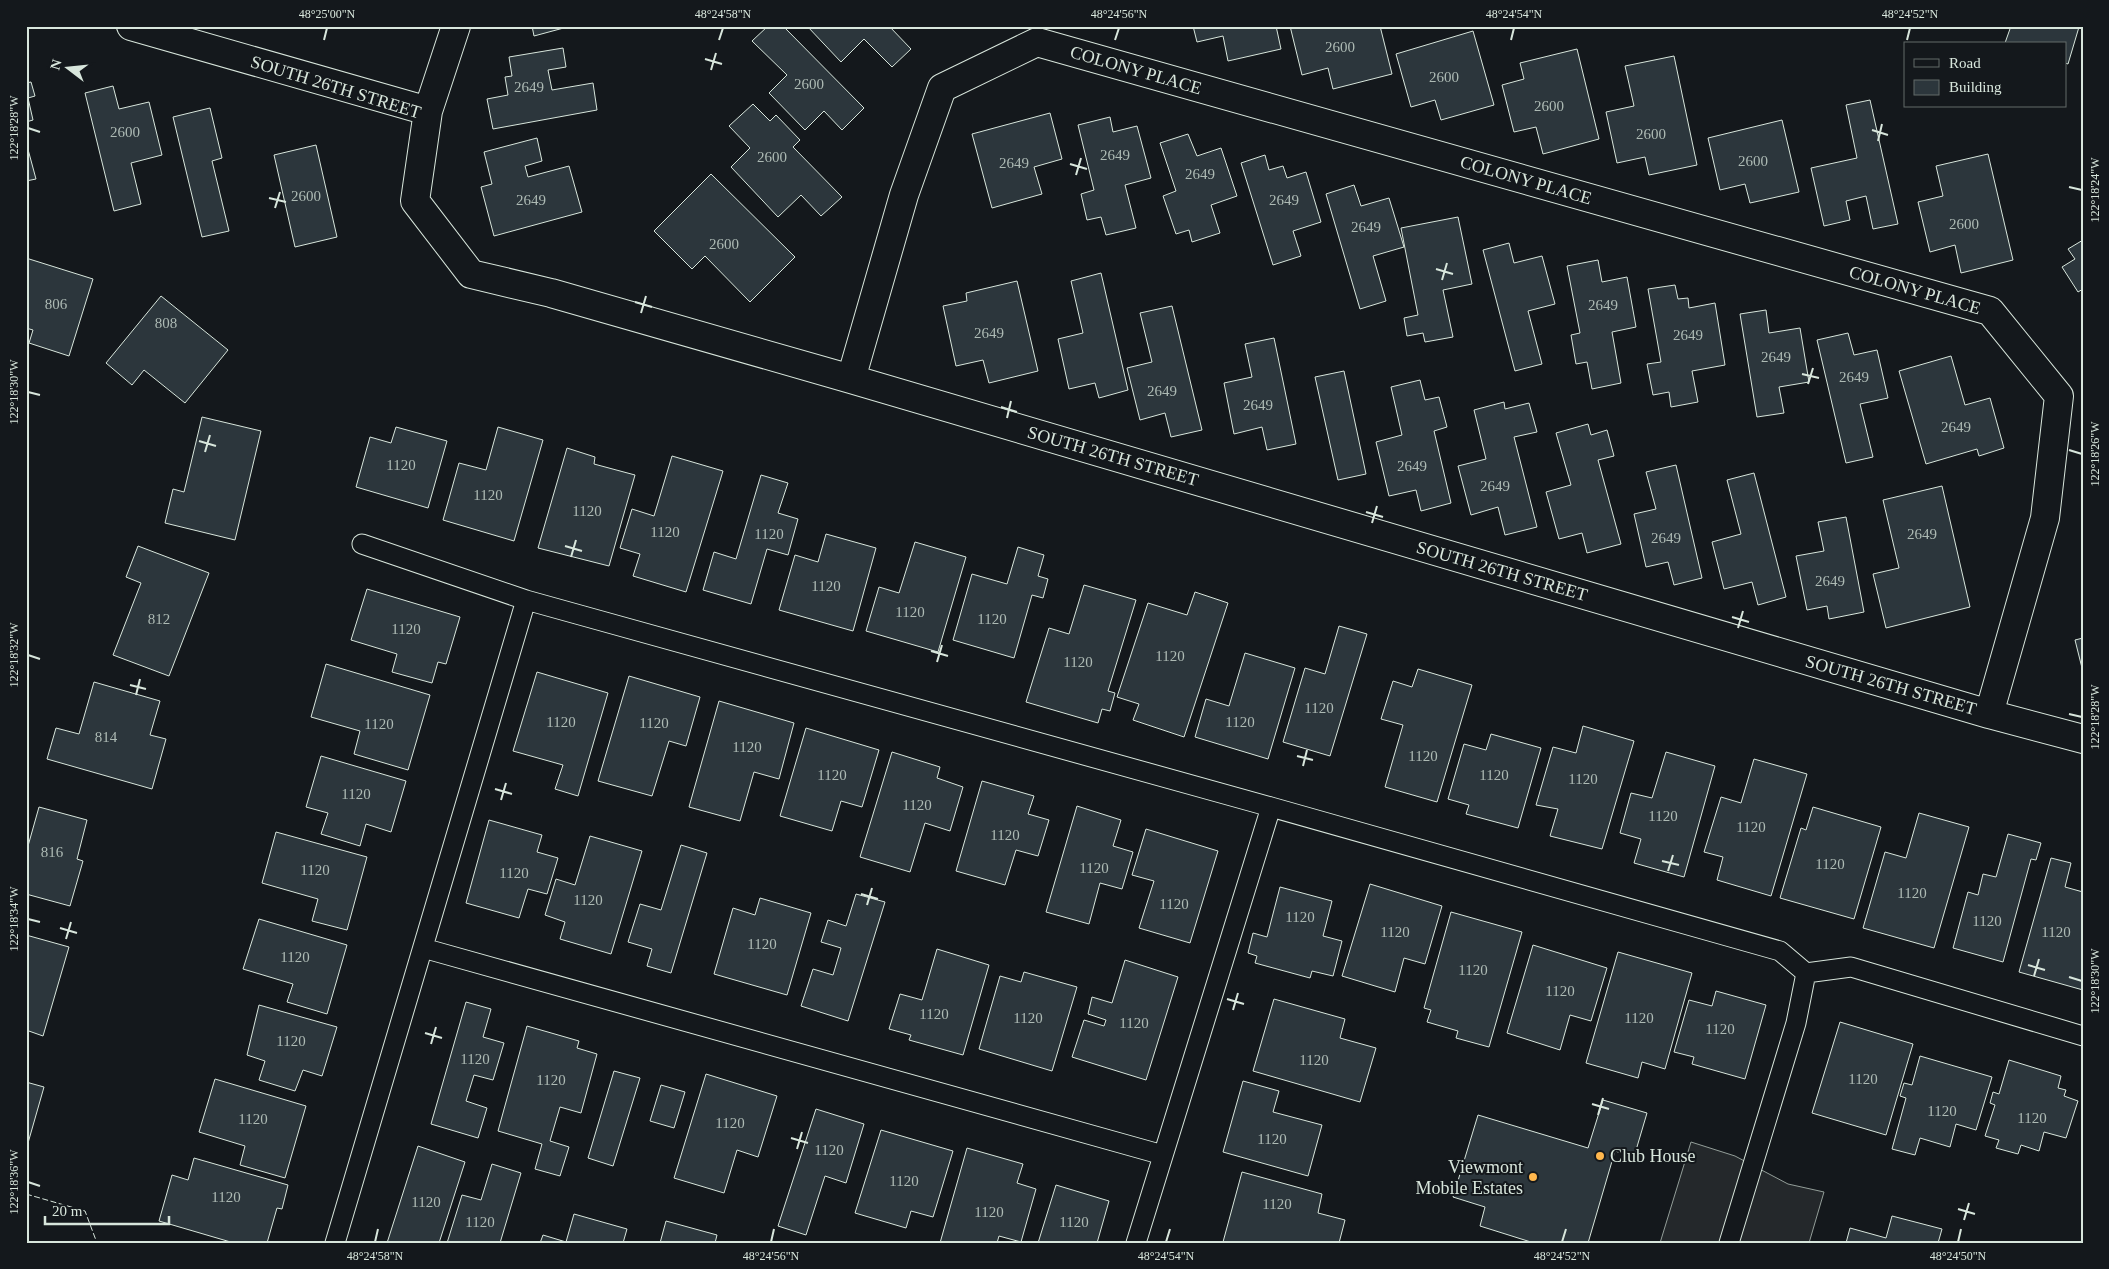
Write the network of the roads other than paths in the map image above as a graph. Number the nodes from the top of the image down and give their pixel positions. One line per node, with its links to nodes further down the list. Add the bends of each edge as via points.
1 (131, 26): 3 (street, SOUTH 26TH STREET)
2 (456, 26): 3 (street)
3 (428, 112): 4 (street, SOUTH 26TH STREET, via 414,201 471,274 551,293)
4 (851, 379): 7 (street, SOUTH 26TH STREET); 7 (street, COLONY PLACE, via 904,195 942,88 1037,42 1990,311 2059,396 2045,518)
5 (362, 544): 6 (lane)
6 (526, 600): 9 (lane); 10 (lane)
7 (1989, 714): 8 (street, SOUTH 26TH STREET)
8 (2083, 739)
9 (1271, 806): 11 (lane, via 1780,950); 13 (lane)
10 (423, 948): 13 (lane); 14 (lane)
11 (1806, 973): 12 (lane, via 1851,967); 16 (lane, via 1796,1023)
12 (2083, 1036)
13 (1163, 1156): 15 (lane)
14 (335, 1243)
15 (1136, 1243)
16 (1728, 1243)

